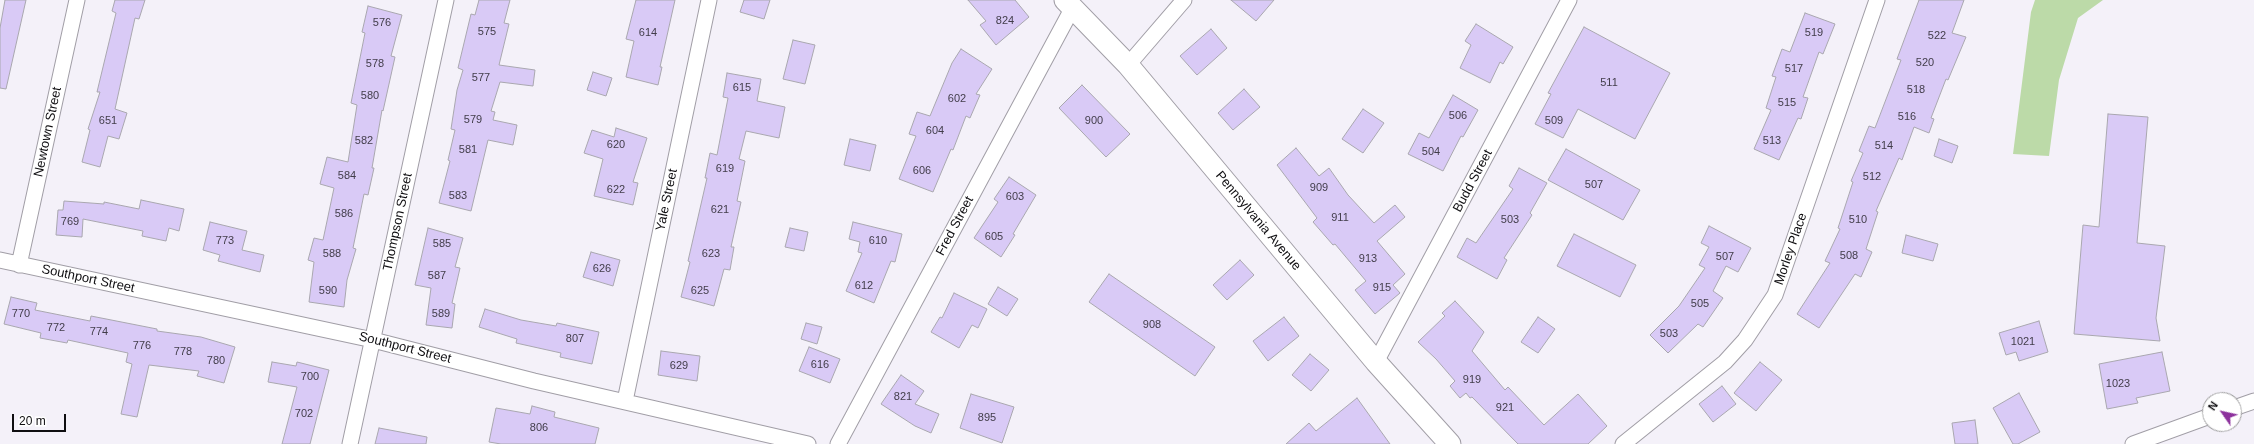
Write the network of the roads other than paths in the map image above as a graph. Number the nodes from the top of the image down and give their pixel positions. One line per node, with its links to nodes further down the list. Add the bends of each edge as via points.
1 (77, 0): 10 (street, Newtown Street)
2 (446, 0): 11 (street, Thompson Street)
3 (709, 0): 13 (street, Yale Street)
4 (1184, 0): 8 (street)
5 (1569, 0): 12 (street, Budd Street)
6 (1877, 0): 21 (street, Morley Place, via 1775,295 1745,340 1725,362)
7 (1068, 4): 8 (main road, Pennsylvania Avenue); 19 (street, Fred Street)
8 (1128, 65): 12 (main road, Pennsylvania Avenue)
9 (0, 260): 10 (street, Southport Street)
10 (19, 265): 11 (street, Southport Street)
11 (374, 340): 13 (street, Southport Street, via 534,381); 17 (street, Thompson Street)
12 (1376, 362): 20 (main road, Pennsylvania Avenue)
13 (625, 401): 18 (street, Southport Street)
14 (2254, 401): 15 (street)
15 (2242, 405)
16 (2202, 419): 22 (street)
17 (350, 444)
18 (808, 444)
19 (838, 444)
20 (1450, 444)
21 (1623, 444)
22 (2133, 444)

